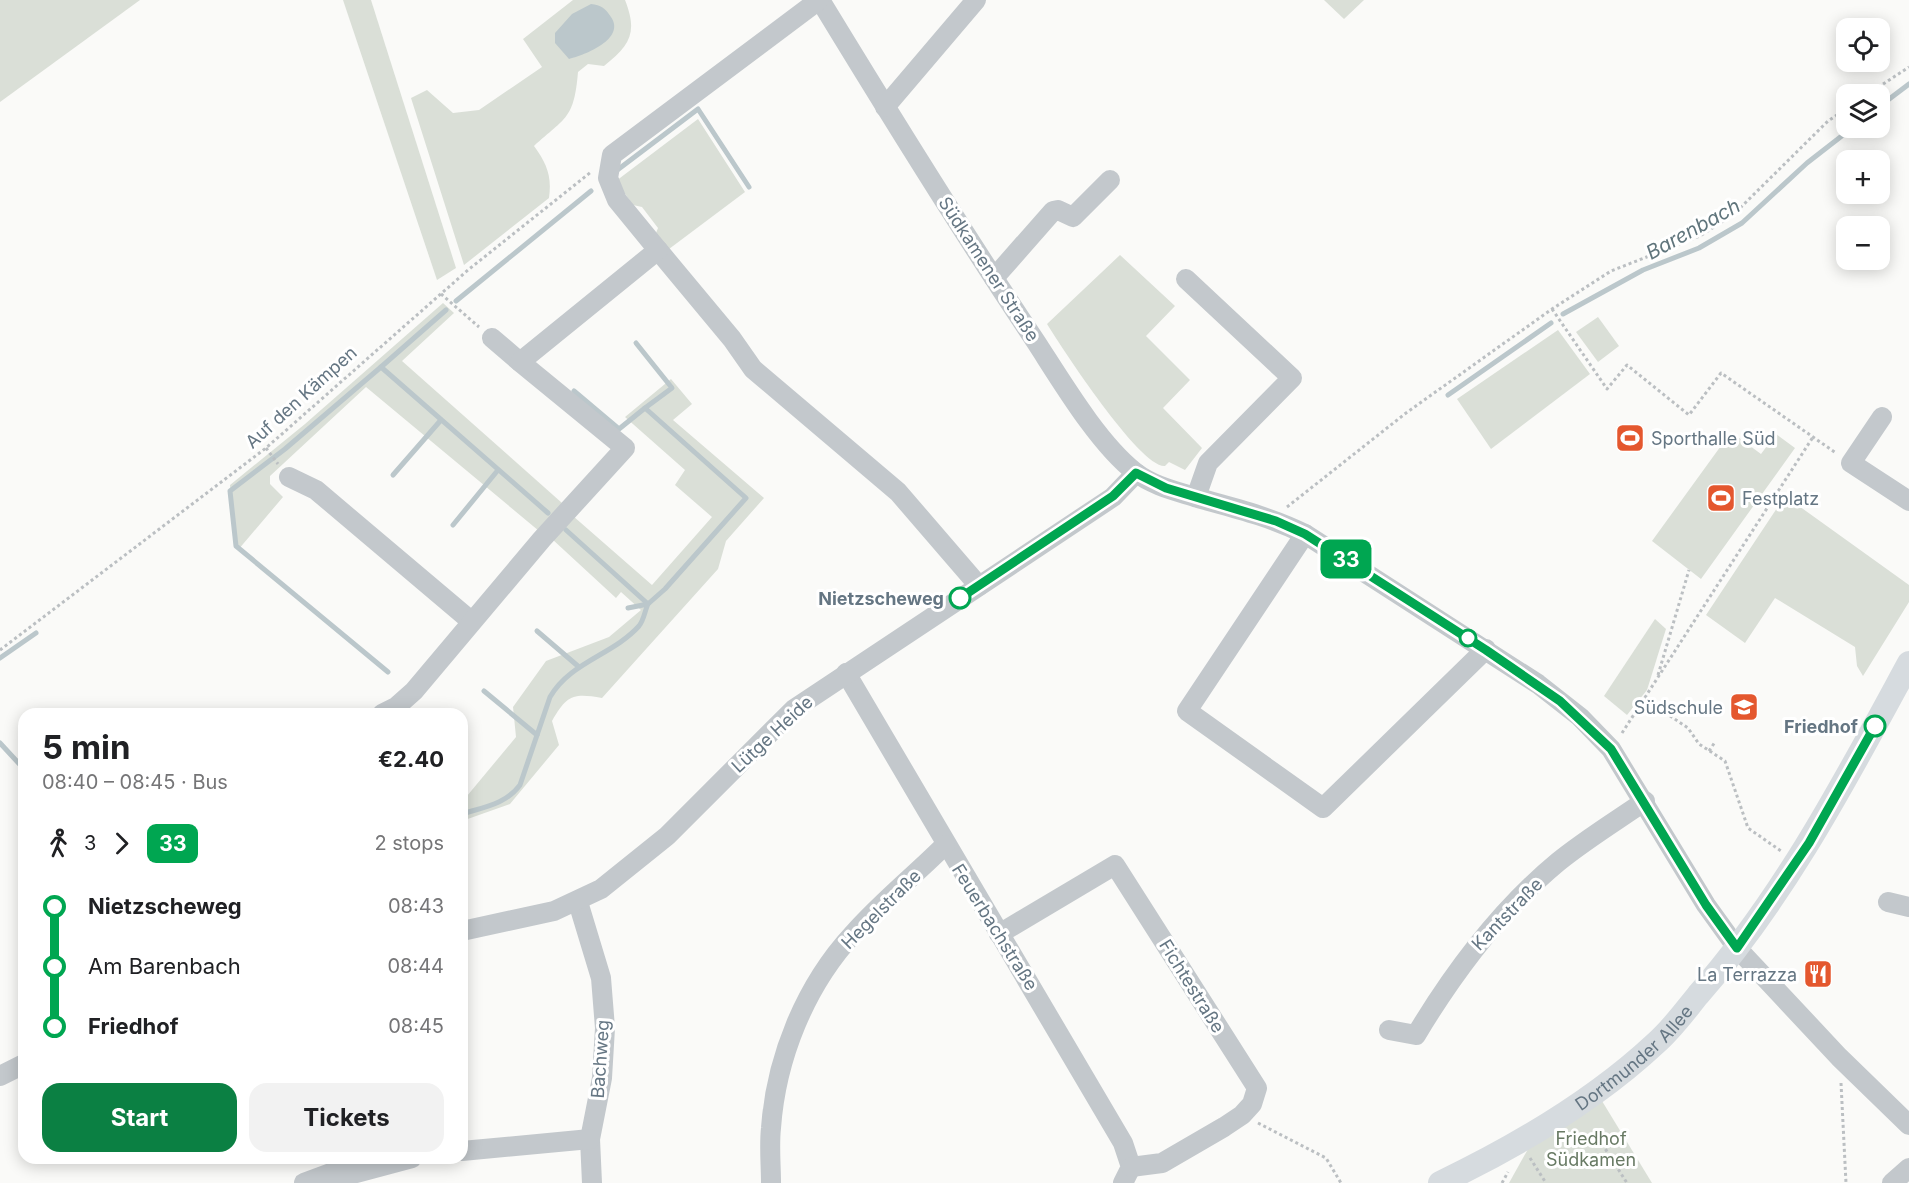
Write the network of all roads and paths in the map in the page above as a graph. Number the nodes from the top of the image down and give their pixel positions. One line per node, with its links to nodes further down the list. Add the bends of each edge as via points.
1 (820, 0): 5 (street, Südkamener Straße); 7 (street)
2 (976, 0): 5 (street)
3 (1909, 66): 4 (path)
4 (1883, 84)
5 (885, 107): 10 (street, Südkamener Straße)
6 (1836, 116): 13 (path, via 1734,214 1700,236 1611,271)
7 (612, 155): 9 (street, via 608,178 617,200); 12 (path, Auf den Kämpen)
8 (1110, 180): 10 (street, via 1073,217 1053,211)
9 (657, 250): 15 (street); 28 (street, via 753,369 898,492)
10 (994, 278): 21 (street, Südkamener Straße, via 1081,408 1121,460)
11 (1186, 279): 23 (street, via 1292,378 1208,463)
12 (441, 293): 14 (path); 18 (path, Auf den Kämpen)
13 (1552, 309): 17 (path, via 1607,388 1627,364 1689,415 1721,373); 25 (path, via 1406,412 1299,497)
14 (492, 338): 15 (street)
15 (520, 362): 29 (street, via 625,447)
16 (1882, 417): 20 (street)
17 (1813, 437): 20 (path); 34 (path)
18 (266, 448): 19 (path); 30 (path, Auf den Kämpen)
19 (276, 461)
20 (1851, 463): 24 (street)
21 (1136, 473): 23 (street, Südkamener Straße); 28 (street, Lütge Heide, via 1113,496)
22 (289, 477): 29 (street, via 316,489)
23 (1196, 497): 25 (street, Südkamener Straße)
24 (1909, 501)
25 (1276, 521): 26 (street, Südkamener Straße)
26 (1305, 534): 31 (street, Südkamener Straße); 31 (street, via 1186,711 1323,808)
27 (1689, 570): 34 (path)
28 (979, 586): 33 (street, Lütge Heide)
29 (471, 621): 36 (street, via 414,691)
30 (0, 650)
31 (1486, 650): 38 (street, Südkamener Straße, via 1560,701)
32 (1909, 663): 48 (main road, Dortmunder Allee, via 1809,843)
33 (846, 673): 41 (street, Feuerbachstraße); 43 (street, Lütge Heide, via 794,709 667,836)
34 (1656, 679): 35 (path)
35 (1645, 699): 38 (path); 39 (path, via 1688,728)
36 (394, 708)
37 (1715, 742): 39 (path)
38 (1611, 749): 40 (street, Südkamener Straße)
39 (1709, 751): 42 (path, via 1725,761 1748,828)
40 (1645, 801): 48 (street, Südkamener Straße, via 1706,905); 49 (street, Kantstraße, via 1559,861 1510,905 1471,951 1416,1035)
41 (945, 845): 47 (street, Feuerbachstraße); 65 (street, Hegelstraße, via 852,935 819,978 787,1048 771,1128)
42 (1784, 853)
43 (578, 902): 46 (street, Lütge Heide, via 540,915); 55 (street, Bachweg, via 600,978 605,1028 602,1078)
44 (1888, 902): 45 (street)
45 (1909, 907)
46 (468, 930)
47 (999, 934): 53 (street, Fichtestraße, via 1115,865 1257,1088 1252,1104); 61 (street, Feuerbachstraße, via 1123,1143)
48 (1737, 948): 50 (street, Südkamener Straße); 67 (main road, Dortmunder Allee, via 1658,1042 1618,1076 1529,1135)
49 (1389, 1030)
50 (1839, 1057): 54 (street, Südkamener Straße); 70 (path)
51 (18, 1067): 52 (street)
52 (0, 1076)
53 (1242, 1115): 61 (street, Fichtestraße, via 1162,1163); 66 (path, via 1326,1158)
54 (1909, 1125)
55 (590, 1139): 57 (street); 64 (street, Bachweg)
56 (1599, 1139): 69 (path)
57 (468, 1150)
58 (1528, 1156): 68 (path)
59 (396, 1164): 62 (street)
60 (1909, 1168): 71 (street)
61 (1127, 1175)
62 (359, 1178): 63 (street, via 332,1173)
63 (304, 1183)
64 (592, 1183)
65 (771, 1183)
66 (1341, 1183)
67 (1440, 1183)
68 (1546, 1183)
69 (1627, 1183)
70 (1846, 1183)
71 (1892, 1183)

